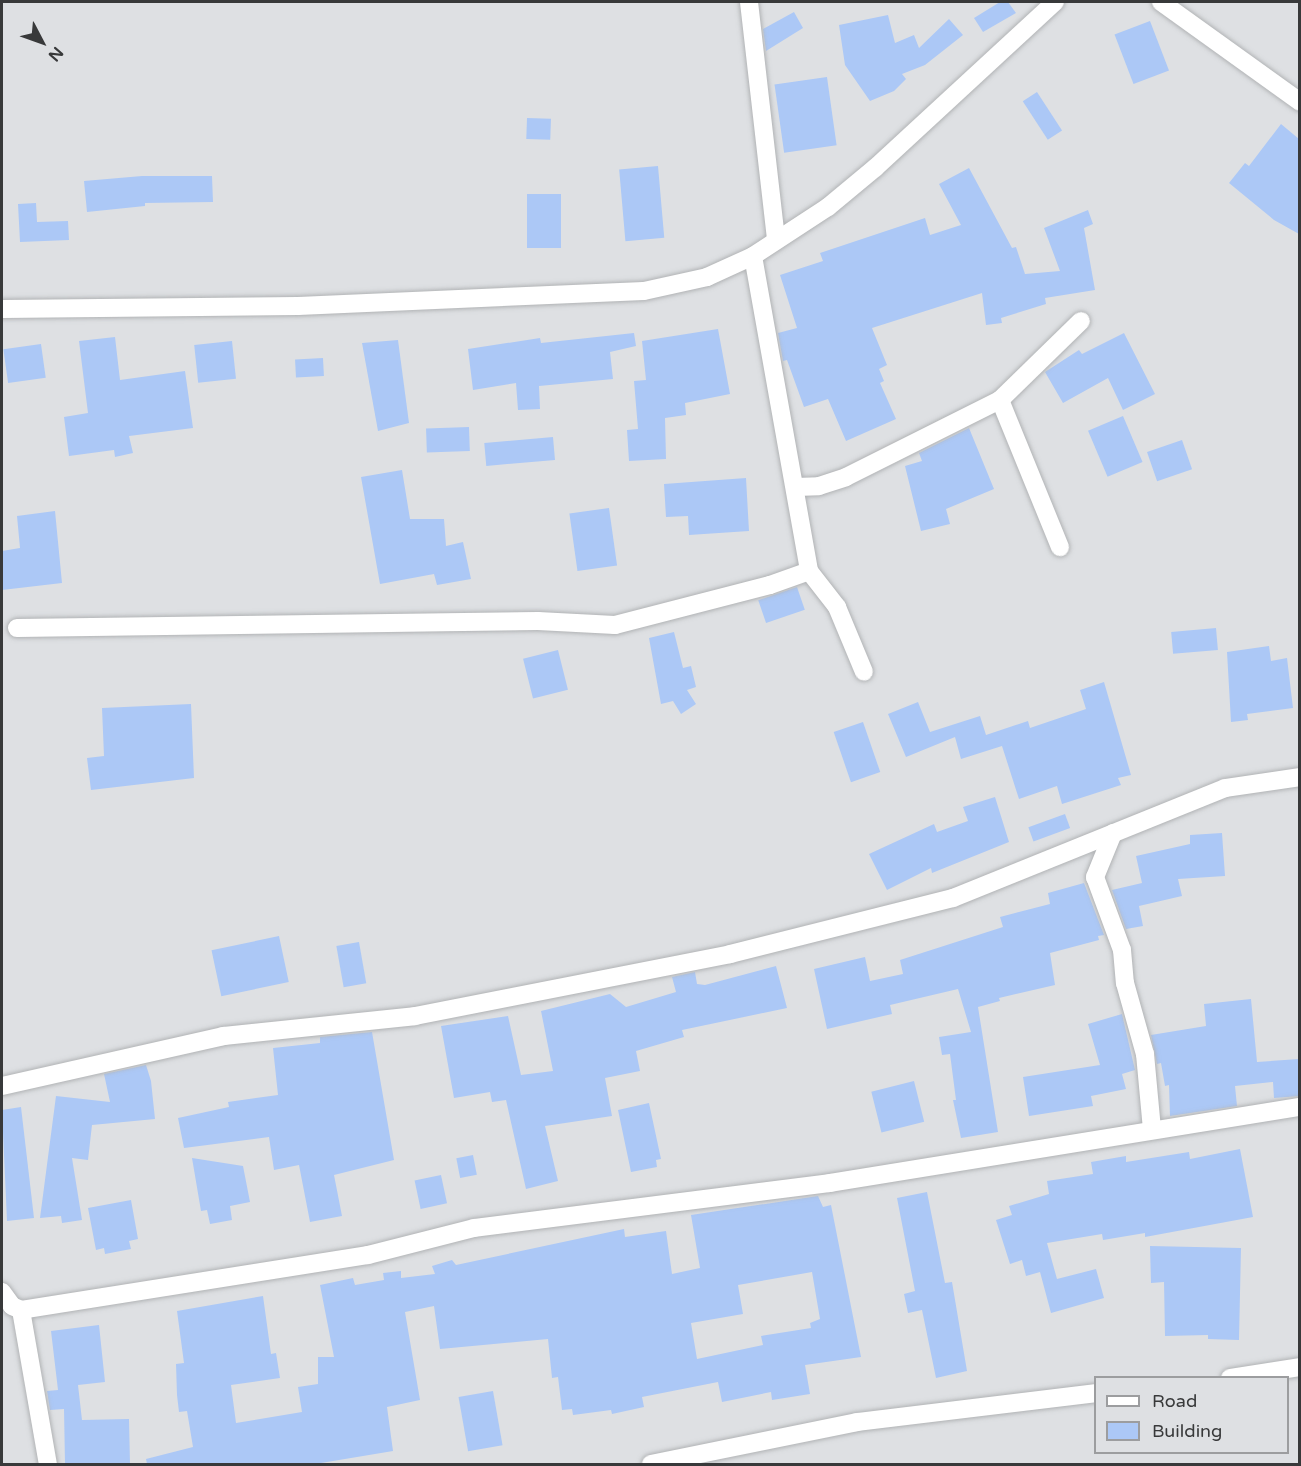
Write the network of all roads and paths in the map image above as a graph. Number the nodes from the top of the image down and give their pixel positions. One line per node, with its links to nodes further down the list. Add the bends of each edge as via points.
1 (749, 2): 5 (street)
2 (1055, 2): 5 (street, via 875,168 828,207)
3 (1161, 2): 4 (street)
4 (1299, 102)
5 (776, 240): 6 (street)
6 (753, 256): 7 (street, via 707,277 644,291 298,306); 10 (street)
7 (2, 309)
8 (1081, 321): 9 (street)
9 (1000, 400): 10 (street, via 846,477 819,486); 11 (street)
10 (795, 487): 12 (street)
11 (1060, 547)
12 (809, 571): 13 (street, via 770,585 615,625 538,621); 14 (street, via 837,607)
13 (17, 628)
14 (864, 672)
15 (1299, 777): 16 (street, via 1225,788)
16 (1113, 833): 17 (street, via 952,898 730,954 415,1016 224,1036); 19 (street, via 1095,877 1122,950 1125,983 1145,1054)
17 (2, 1086)
18 (1299, 1107): 19 (street)
19 (1152, 1129): 21 (street, via 830,1183 474,1228 368,1256)
20 (2, 1292): 21 (street, via 12,1306)
21 (21, 1310): 25 (street)
22 (1299, 1367): 23 (street)
23 (1237, 1376)
24 (1094, 1394): 26 (street, via 857,1422)
25 (48, 1464)
26 (651, 1464)

